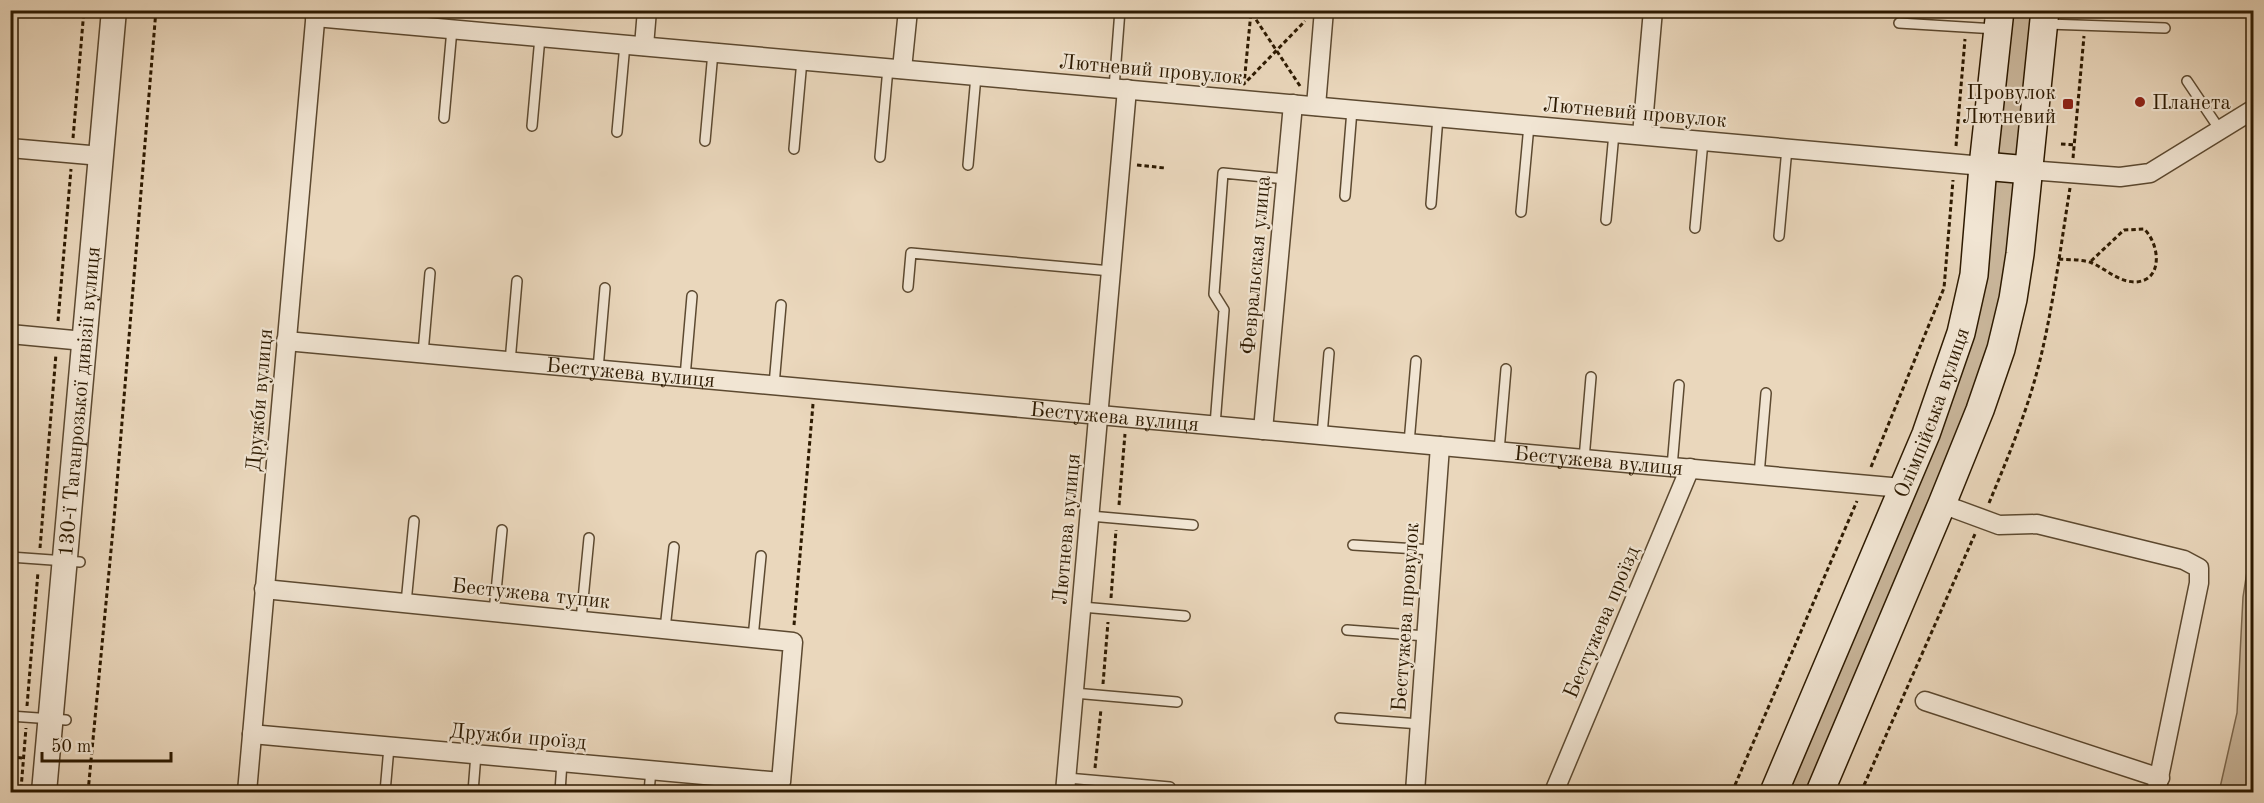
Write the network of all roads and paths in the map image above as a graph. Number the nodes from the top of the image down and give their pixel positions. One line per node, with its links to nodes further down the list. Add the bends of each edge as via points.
1 (84, 10): 50 (path)
2 (114, 10): 51 (street, 130-ї Таганрозької дивізії вулиця)
3 (129, 10): 51 (street, 130-ї Таганрозької дивізії вулиця)
4 (156, 10): 143 (path)
5 (647, 10): 22 (street)
6 (908, 10): 26 (street)
7 (1120, 10): 29 (lane)
8 (1246, 10): 11 (path)
9 (1324, 10): 31 (street)
10 (1653, 10): 41 (street)
11 (1251, 12): 23 (path); 23 (path, via 1310,16); 23 (path, via 1244,84)
12 (315, 14): 19 (street, Лютневий провулок); 75 (street, Дружби вулиця)
13 (2044, 17): 16 (lane); 55 (main road, Олімпійська вулиця)
14 (1999, 20): 17 (lane); 54 (main road, Олімпійська вулиця)
15 (1899, 23): 17 (lane)
16 (2085, 25): 18 (lane); 46 (path)
17 (1966, 28): 42 (path)
18 (2165, 28)
19 (452, 29): 20 (street, Лютневий провулок); 35 (lane)
20 (540, 37): 21 (street, Лютневий провулок); 37 (lane)
21 (625, 44): 22 (street, Лютневий провулок); 39 (lane)
22 (644, 46): 24 (street, Лютневий провулок)
23 (1278, 50): 30 (path)
24 (713, 52): 25 (street, Лютневий провулок); 43 (lane)
25 (802, 60): 26 (street, Лютневий провулок); 48 (lane)
26 (895, 69): 27 (street, Лютневий провулок); 52 (lane)
27 (976, 76): 29 (street, Лютневий провулок); 53 (lane)
28 (2187, 81): 38 (lane)
29 (1120, 89): 30 (street, Лютневий провулок); 65 (street, Лютнева вулиця)
30 (1298, 98): 31 (street, Лютневий провулок); 57 (street, Февральская улица)
31 (1316, 106): 33 (street, Лютневий провулок)
32 (2253, 109): 38 (street)
33 (1352, 110): 34 (street, Лютневий провулок); 58 (lane)
34 (1438, 117): 36 (street, Лютневий провулок); 59 (lane)
35 (444, 118)
36 (1529, 125): 40 (street, Лютневий провулок); 60 (lane)
37 (532, 126)
38 (2220, 130): 56 (street, via 2150,173 2120,177)
39 (617, 132)
40 (1614, 133): 41 (street, Лютневий провулок); 61 (lane)
41 (1642, 135): 44 (street, Лютневий провулок)
42 (1957, 135)
43 (705, 141)
44 (1703, 141): 49 (street, Лютневий провулок); 62 (lane)
45 (2061, 144): 46 (path)
46 (2074, 145): 56 (path)
47 (10, 148): 50 (street)
48 (794, 148)
49 (1787, 148): 54 (street, Лютневий провулок); 63 (lane)
50 (72, 153): 51 (street); 73 (path)
51 (108, 156): 74 (street, 130-ї Таганрозької дивізії вулиця)
52 (880, 157)
53 (968, 165)
54 (1983, 166): 55 (main road); 98 (main road, Олімпійська вулиця, via 1969,304 1945,384)
55 (2029, 170): 56 (street); 99 (main road, Олімпійська вулиця, via 2013,299 2001,349)
56 (2072, 173): 64 (path, via 2058,259)
57 (1286, 179): 89 (lane, via 1223,173 1214,294 1224,310); 90 (street, Февральская улица)
58 (1345, 196)
59 (1431, 204)
60 (1521, 212)
61 (1606, 220)
62 (1695, 228)
63 (1779, 236)
64 (2090, 262): 64 (path, via 2115,277 2134,282 2148,279 2156,271 2157,259 2150,235 2144,230 2124,230)
65 (1111, 271): 68 (lane, via 911,253); 88 (street, Лютнева вулиця)
66 (430, 273): 77 (lane)
67 (517, 281): 79 (lane)
68 (908, 287)
69 (605, 288): 80 (lane)
70 (692, 296): 82 (lane)
71 (781, 305): 84 (lane)
72 (10, 334): 73 (street)
73 (57, 338): 74 (street); 110 (path)
74 (92, 341): 111 (street, 130-ї Таганрозької дивізії вулиця)
75 (286, 341): 77 (street, Бестужева вулиця); 112 (street, Дружби вулиця)
76 (1329, 353): 91 (lane)
77 (423, 354): 79 (street, Бестужева вулиця)
78 (1416, 361): 92 (lane)
79 (510, 362): 80 (street, Бестужева вулиця)
80 (598, 369): 82 (street, Бестужева вулиця)
81 (1506, 369): 94 (lane)
82 (685, 377): 84 (street, Бестужева вулиця)
83 (1592, 377): 95 (lane)
84 (774, 385): 86 (street, Бестужева вулиця)
85 (1679, 385): 96 (lane)
86 (815, 389): 88 (street, Бестужева вулиця); 122 (path)
87 (1766, 393): 97 (lane)
88 (1098, 415): 89 (street, Бестужева вулиця); 100 (street, Лютнева вулиця)
89 (1215, 425): 90 (street, Бестужева вулиця)
90 (1263, 430): 91 (street, Бестужева вулиця)
91 (1322, 435): 92 (street, Бестужева вулиця)
92 (1409, 443): 93 (street, Бестужева вулиця)
93 (1440, 446): 94 (street, Бестужева вулиця); 107 (street, Бестужева провулок)
94 (1499, 451): 95 (street, Бестужева вулиця)
95 (1584, 459): 96 (street, Бестужева вулиця)
96 (1681, 467): 97 (street, Бестужева вулиця); 150 (street, Бестужева проїзд)
97 (1759, 475): 98 (street, Бестужева вулиця)
98 (1902, 488): 99 (main road, Бестужева вулиця); 151 (main road, Олімпійська вулиця)
99 (1942, 504): 138 (street, via 1999,525 2037,524 2184,560 2199,568 2197,595); 152 (main road, Олімпійська вулиця)
100 (1090, 516): 102 (lane); 114 (street, Лютнева вулиця)
101 (414, 521): 113 (lane)
102 (1193, 525)
103 (502, 530): 115 (lane)
104 (589, 538): 117 (lane)
105 (1353, 545): 107 (lane)
106 (674, 547): 118 (lane)
107 (1432, 550): 120 (street, Бестужева провулок)
108 (761, 556): 121 (lane)
109 (10, 557): 110 (lane)
110 (39, 559): 111 (lane); 127 (path)
111 (72, 562): 127 (street, 130-ї Таганрозької дивізії вулиця)
112 (264, 589): 113 (street, Бестужева тупик); 130 (street, Дружби вулиця)
113 (406, 603): 115 (street, Бестужева тупик)
114 (1082, 607): 116 (lane); 123 (street, Лютнева вулиця)
115 (494, 612): 117 (street, Бестужева тупик)
116 (1185, 616)
117 (581, 620): 118 (street, Бестужева тупик)
118 (665, 629): 121 (street, Бестужева тупик)
119 (1347, 630): 120 (lane)
120 (1426, 636): 129 (street, Бестужева провулок)
121 (753, 638): 122 (street, Бестужева тупик)
122 (793, 642): 136 (street, Дружби проїзд, via 781,782 738,782)
123 (1074, 693): 125 (lane); 137 (street, Лютнева вулиця)
124 (1925, 700): 138 (street)
125 (1177, 702)
126 (10, 716): 127 (lane)
127 (48, 718): 134 (path); 140 (street, 130-ї Таганрозької дивізії вулиця); 142 (street, 130-ї Таганрозької дивізії вулиця)
128 (1340, 718): 129 (lane)
129 (1420, 724): 149 (street, Бестужева провулок)
130 (252, 734): 131 (street, Дружби проїзд); 144 (street, Дружби вулиця)
131 (389, 747): 132 (street, Дружби проїзд); 145 (lane)
132 (476, 754): 135 (street, Дружби проїзд); 146 (lane)
133 (10, 757): 134 (path)
134 (23, 758): 140 (path)
135 (562, 762): 136 (street, Дружби проїзд); 147 (lane)
136 (651, 770): 148 (lane)
137 (1066, 785): 139 (lane)
138 (2158, 785)
139 (1170, 787)
140 (28, 791): 141 (path)
141 (14, 792)
142 (60, 792)
143 (88, 792)
144 (247, 792)
145 (385, 792)
146 (473, 792)
147 (560, 792)
148 (649, 792)
149 (1415, 792)
150 (1554, 792)
151 (1774, 792)
152 (1820, 792)

